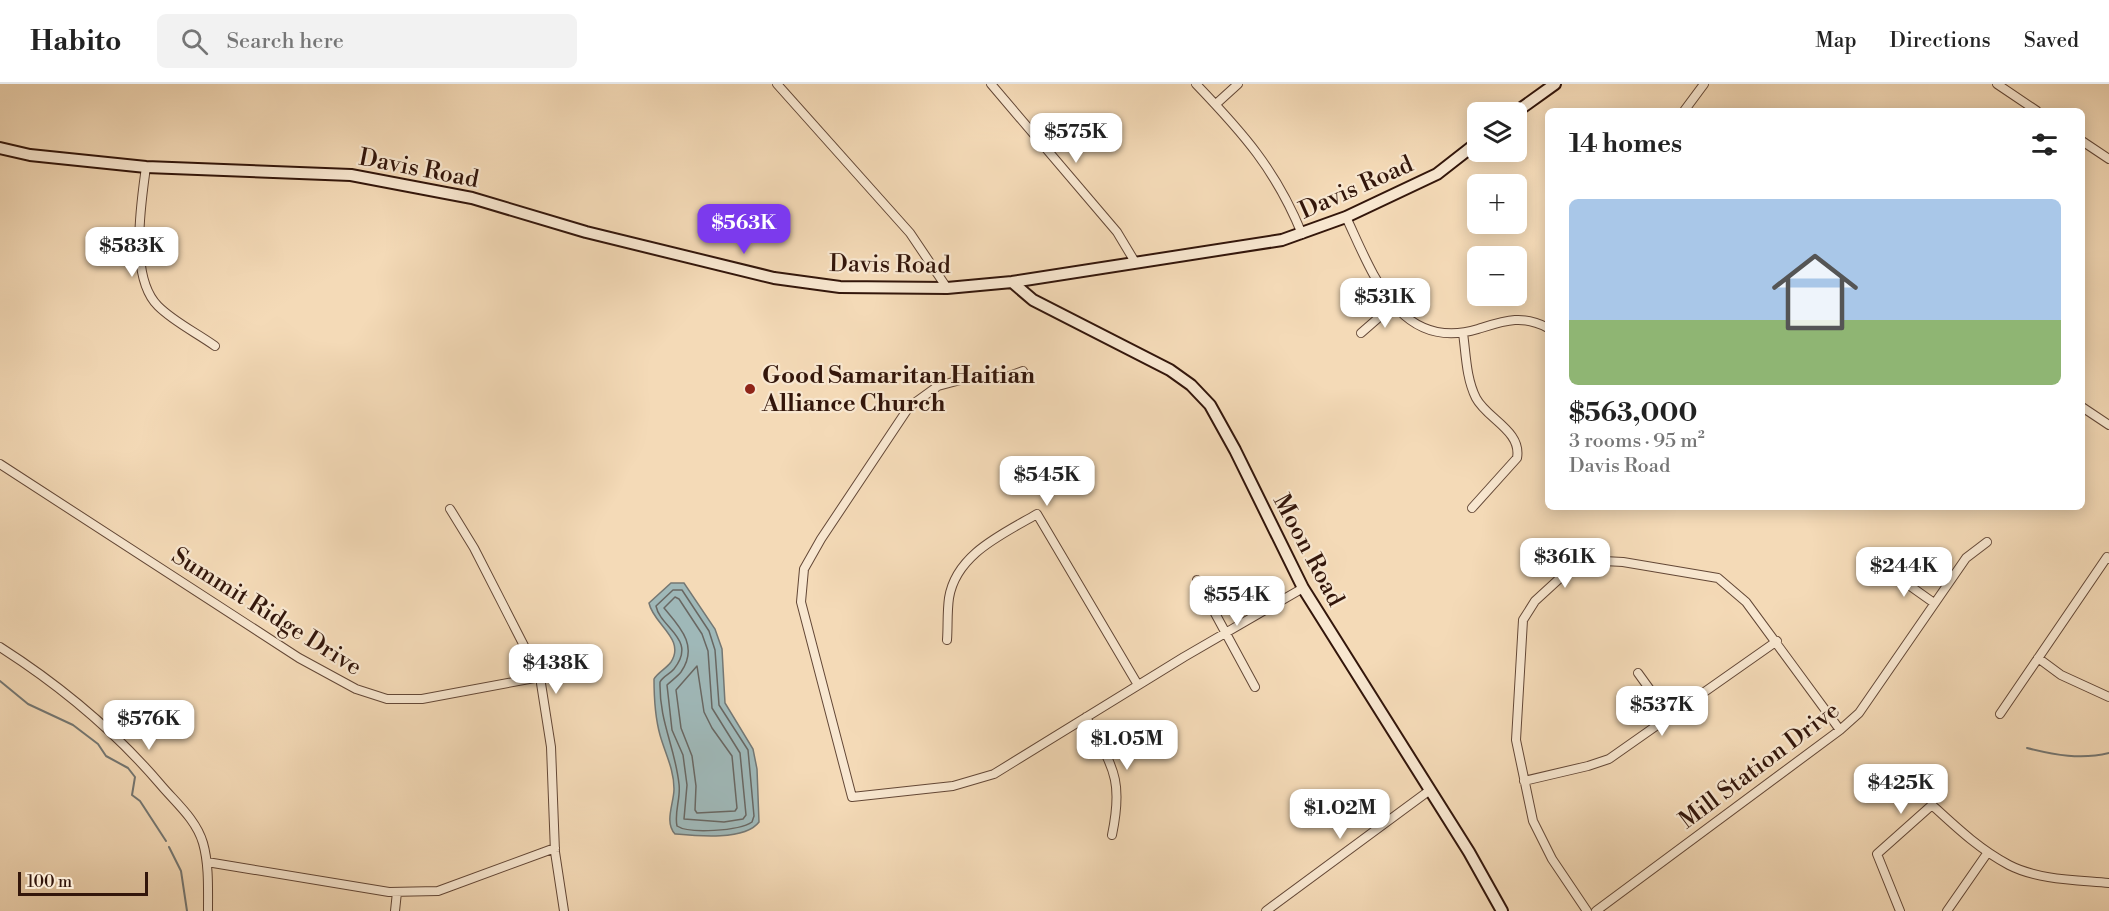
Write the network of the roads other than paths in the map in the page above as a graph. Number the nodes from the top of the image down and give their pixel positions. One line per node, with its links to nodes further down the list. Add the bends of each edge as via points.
1 (777, 84): 21 (street, via 910,233)
2 (991, 84): 19 (street, via 1118,232)
3 (1196, 84): 8 (street)
4 (1238, 84): 8 (street)
5 (1555, 84): 9 (street)
6 (1704, 84): 10 (street)
7 (1997, 84): 11 (street)
8 (1216, 104): 18 (street, via 1266,162 1288,199)
9 (1527, 104)
10 (1686, 108)
11 (2033, 108)
12 (2085, 143): 15 (street)
13 (0, 148): 16 (street, Davis Road, via 30,155)
14 (1467, 151): 17 (street, Davis Road, via 1437,174)
15 (2109, 159)
16 (146, 167): 21 (street, Davis Road, via 351,175 472,198 586,232 774,278 840,287); 26 (street, via 138,235 147,288 158,306)
17 (1346, 217): 18 (street, Davis Road); 22 (street)
18 (1302, 234): 19 (street, Davis Road)
19 (1135, 262): 20 (street, Davis Road)
20 (1012, 282): 21 (street, Davis Road); 37 (street, Moon Road, via 1033,300 1163,366 1199,392 1220,421)
21 (947, 288)
22 (1392, 306): 24 (street); 25 (street, via 1417,325)
23 (1545, 327): 25 (street, via 1517,318)
24 (1361, 333)
25 (1463, 333): 31 (street, via 1476,397 1513,437 1518,449 1517,458)
26 (215, 346)
27 (1023, 371): 51 (street, via 1004,378 968,378 938,386 909,407 804,569 801,602 852,796 953,786 994,774)
28 (2085, 409): 29 (street)
29 (2109, 425)
30 (0, 465): 45 (street, Summit Ridge Drive, via 298,658 356,689 387,699 422,699)
31 (1472, 508)
32 (450, 509): 45 (street)
33 (1987, 542): 38 (street, Mill Station Drive, via 1966,558)
34 (2109, 559): 43 (street)
35 (1889, 571): 38 (street)
36 (1197, 580): 39 (street)
37 (1303, 588): 39 (street); 54 (street, Moon Road)
38 (1934, 603): 52 (street, Mill Station Drive, via 1859,712)
39 (1226, 633): 46 (street); 47 (street)
40 (947, 640): 46 (street, via 949,597 962,568 983,546 1037,514)
41 (1777, 641): 50 (street); 52 (street); 53 (street, via 1746,602 1718,578 1623,562 1604,561 1571,568 1535,601 1523,620 1516,740)
42 (0, 647): 58 (street, via 49,679 110,730 188,815 202,840)
43 (2038, 658): 48 (street, via 2061,675); 49 (street)
44 (1638, 673): 50 (street)
45 (540, 677): 56 (street, via 550,747)
46 (1138, 685): 51 (street)
47 (1255, 687)
48 (2109, 697)
49 (2000, 714)
50 (1669, 716): 53 (street, via 1609,759)
51 (1086, 717): 55 (street, via 1115,771 1119,802)
52 (1840, 730): 67 (street, Mill Station Drive)
53 (1524, 781): 66 (street, via 1533,821 1552,859)
54 (1430, 790): 64 (street); 65 (street, Moon Road)
55 (1112, 835)
56 (555, 848): 60 (street, via 438,891); 63 (street)
57 (1988, 852): 59 (street, via 2010,866 2056,878); 68 (street, via 1932,805 1878,854); 69 (street)
58 (207, 862): 60 (street); 61 (street)
59 (2109, 883)
60 (397, 892): 62 (street)
61 (208, 911)
62 (396, 911)
63 (564, 911)
64 (1266, 911)
65 (1502, 911)
66 (1587, 911)
67 (1596, 911)
68 (1900, 911)
69 (1947, 911)

